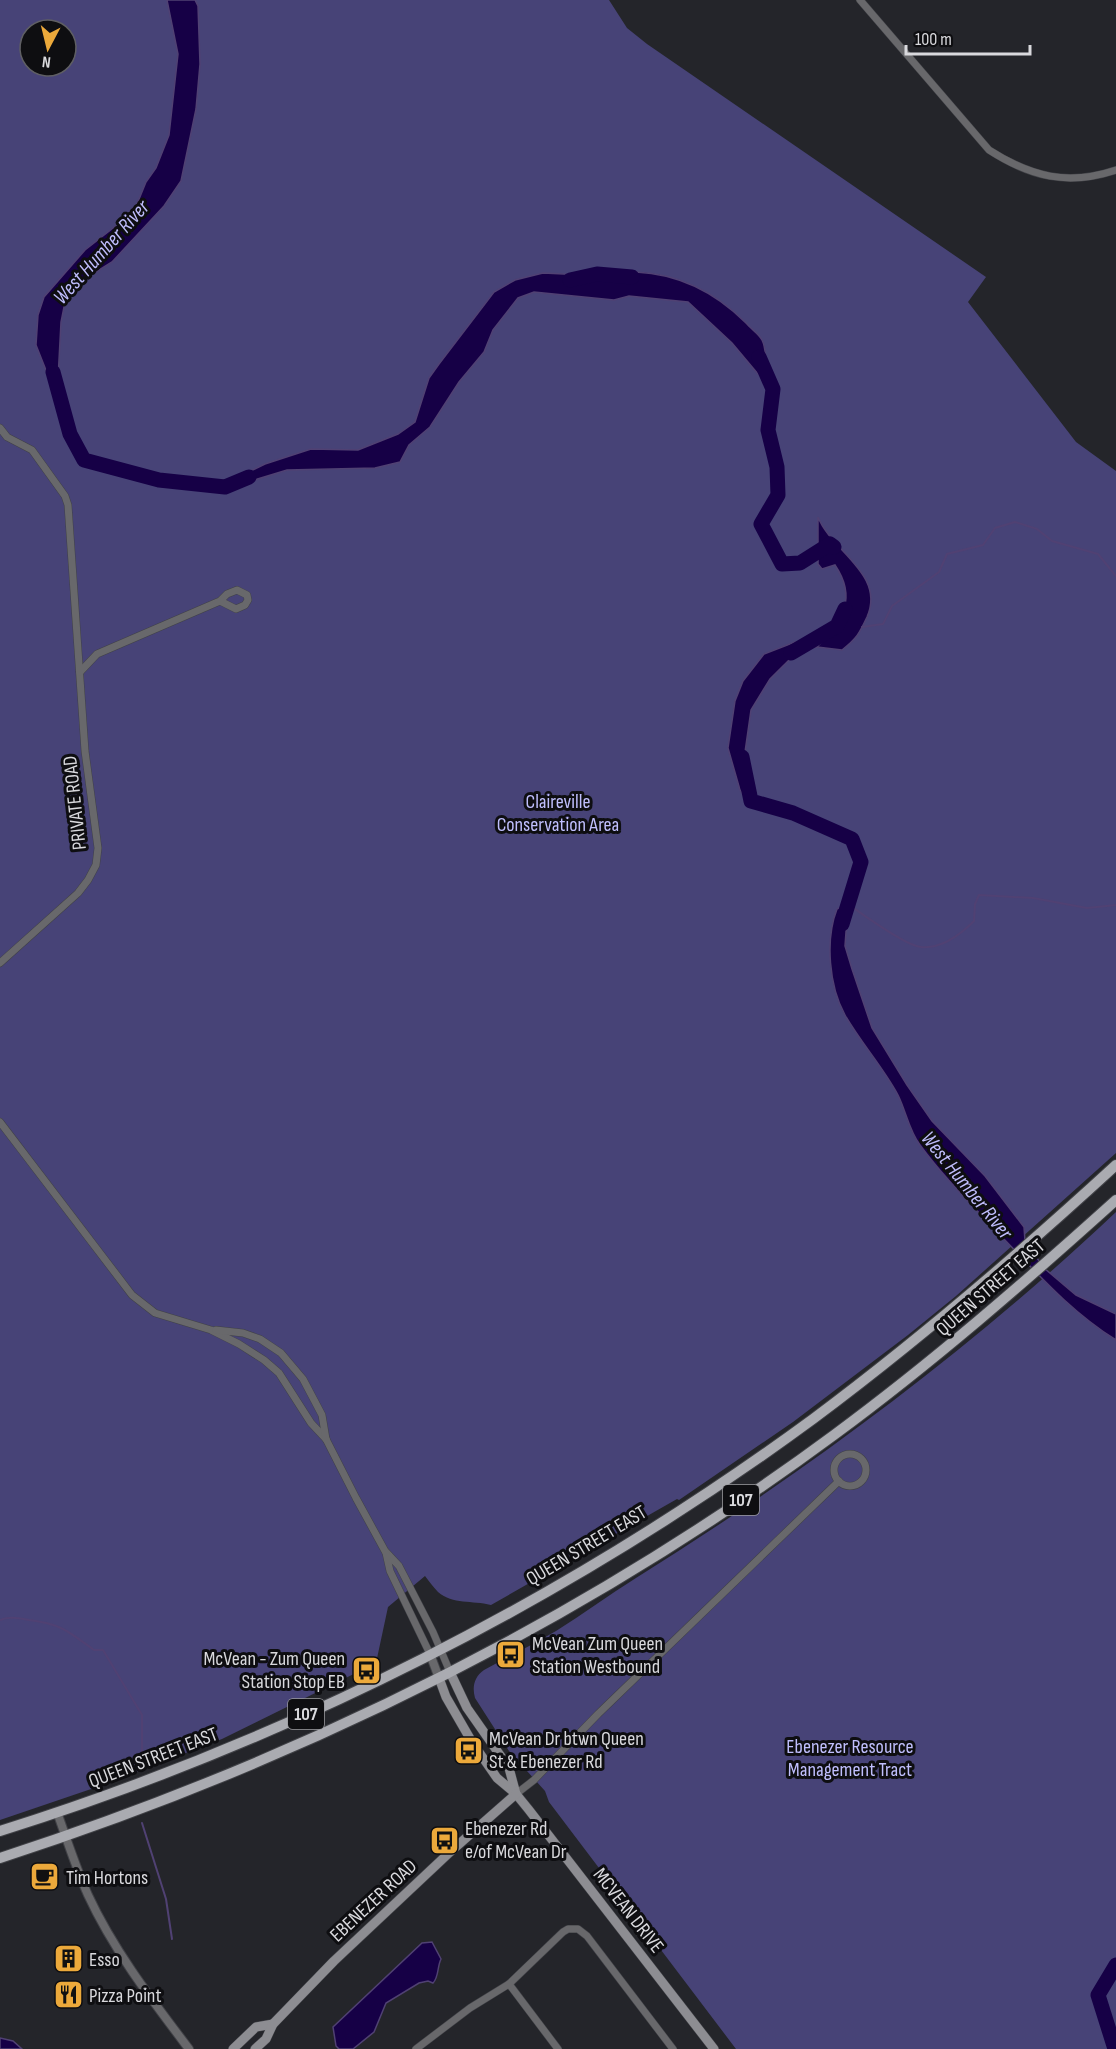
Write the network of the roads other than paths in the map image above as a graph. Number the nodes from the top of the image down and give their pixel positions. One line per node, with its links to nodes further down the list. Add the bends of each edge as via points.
1 (860, 0): 2 (street, via 989,150 1011,164 1058,178 1095,177)
2 (1116, 170)
3 (0, 428): 5 (street, PRIVATE ROAD, via 7,437 32,450 68,505)
4 (220, 601): 5 (street, via 97,654)
5 (80, 672): 6 (street, PRIVATE ROAD, via 98,848 96,865 78,893)
6 (0, 963)
7 (0, 1122): 10 (street, via 132,1295 155,1313)
8 (1116, 1165): 14 (main road, QUEEN STREET EAST / 107, via 992,1276 813,1418 740,1470 586,1568)
9 (1116, 1200): 16 (main road, QUEEN STREET EAST / 107, via 891,1392 763,1485 604,1587)
10 (211, 1330): 11 (street, via 239,1344 279,1373); 11 (street, via 243,1333 281,1353 303,1379 322,1415)
11 (326, 1439): 13 (street)
12 (839, 1481): 12 (street, via 849,1486 859,1483 866,1474 862,1459 848,1454 839,1458 834,1472); 18 (street, EBENEZER ROAD)
13 (385, 1551): 14 (street, via 399,1566); 15 (street, via 390,1571)
14 (440, 1649): 15 (main road, QUEEN STREET EAST / 107); 16 (street)
15 (430, 1654): 17 (street, MCVEAN DRIVE); 19 (main road, QUEEN STREET EAST / 107, via 241,1742)
16 (450, 1672): 17 (main road, QUEEN STREET EAST / 107); 18 (main road, MCVEAN DRIVE, via 471,1714 509,1768)
17 (439, 1678): 18 (main road, MCVEAN DRIVE, via 472,1742 497,1778); 21 (main road, QUEEN STREET EAST / 107, via 232,1774)
18 (516, 1794): 24 (main road, EBENEZER ROAD, via 334,1961); 31 (main road, MCVEAN DRIVE)
19 (57, 1812): 20 (main road, QUEEN STREET EAST / 107); 21 (street)
20 (0, 1831)
21 (65, 1836): 22 (main road); 25 (street, via 112,1940)
22 (0, 1858)
23 (509, 1984): 28 (street); 29 (street); 30 (street, via 563,1932 578,1929)
24 (273, 2024): 26 (main road, EBENEZER ROAD, via 256,2027); 27 (main road, EBENEZER ROAD, via 266,2039)
25 (189, 2049)
26 (233, 2049)
27 (255, 2049)
28 (416, 2049)
29 (558, 2049)
30 (673, 2049)
31 (714, 2049)

